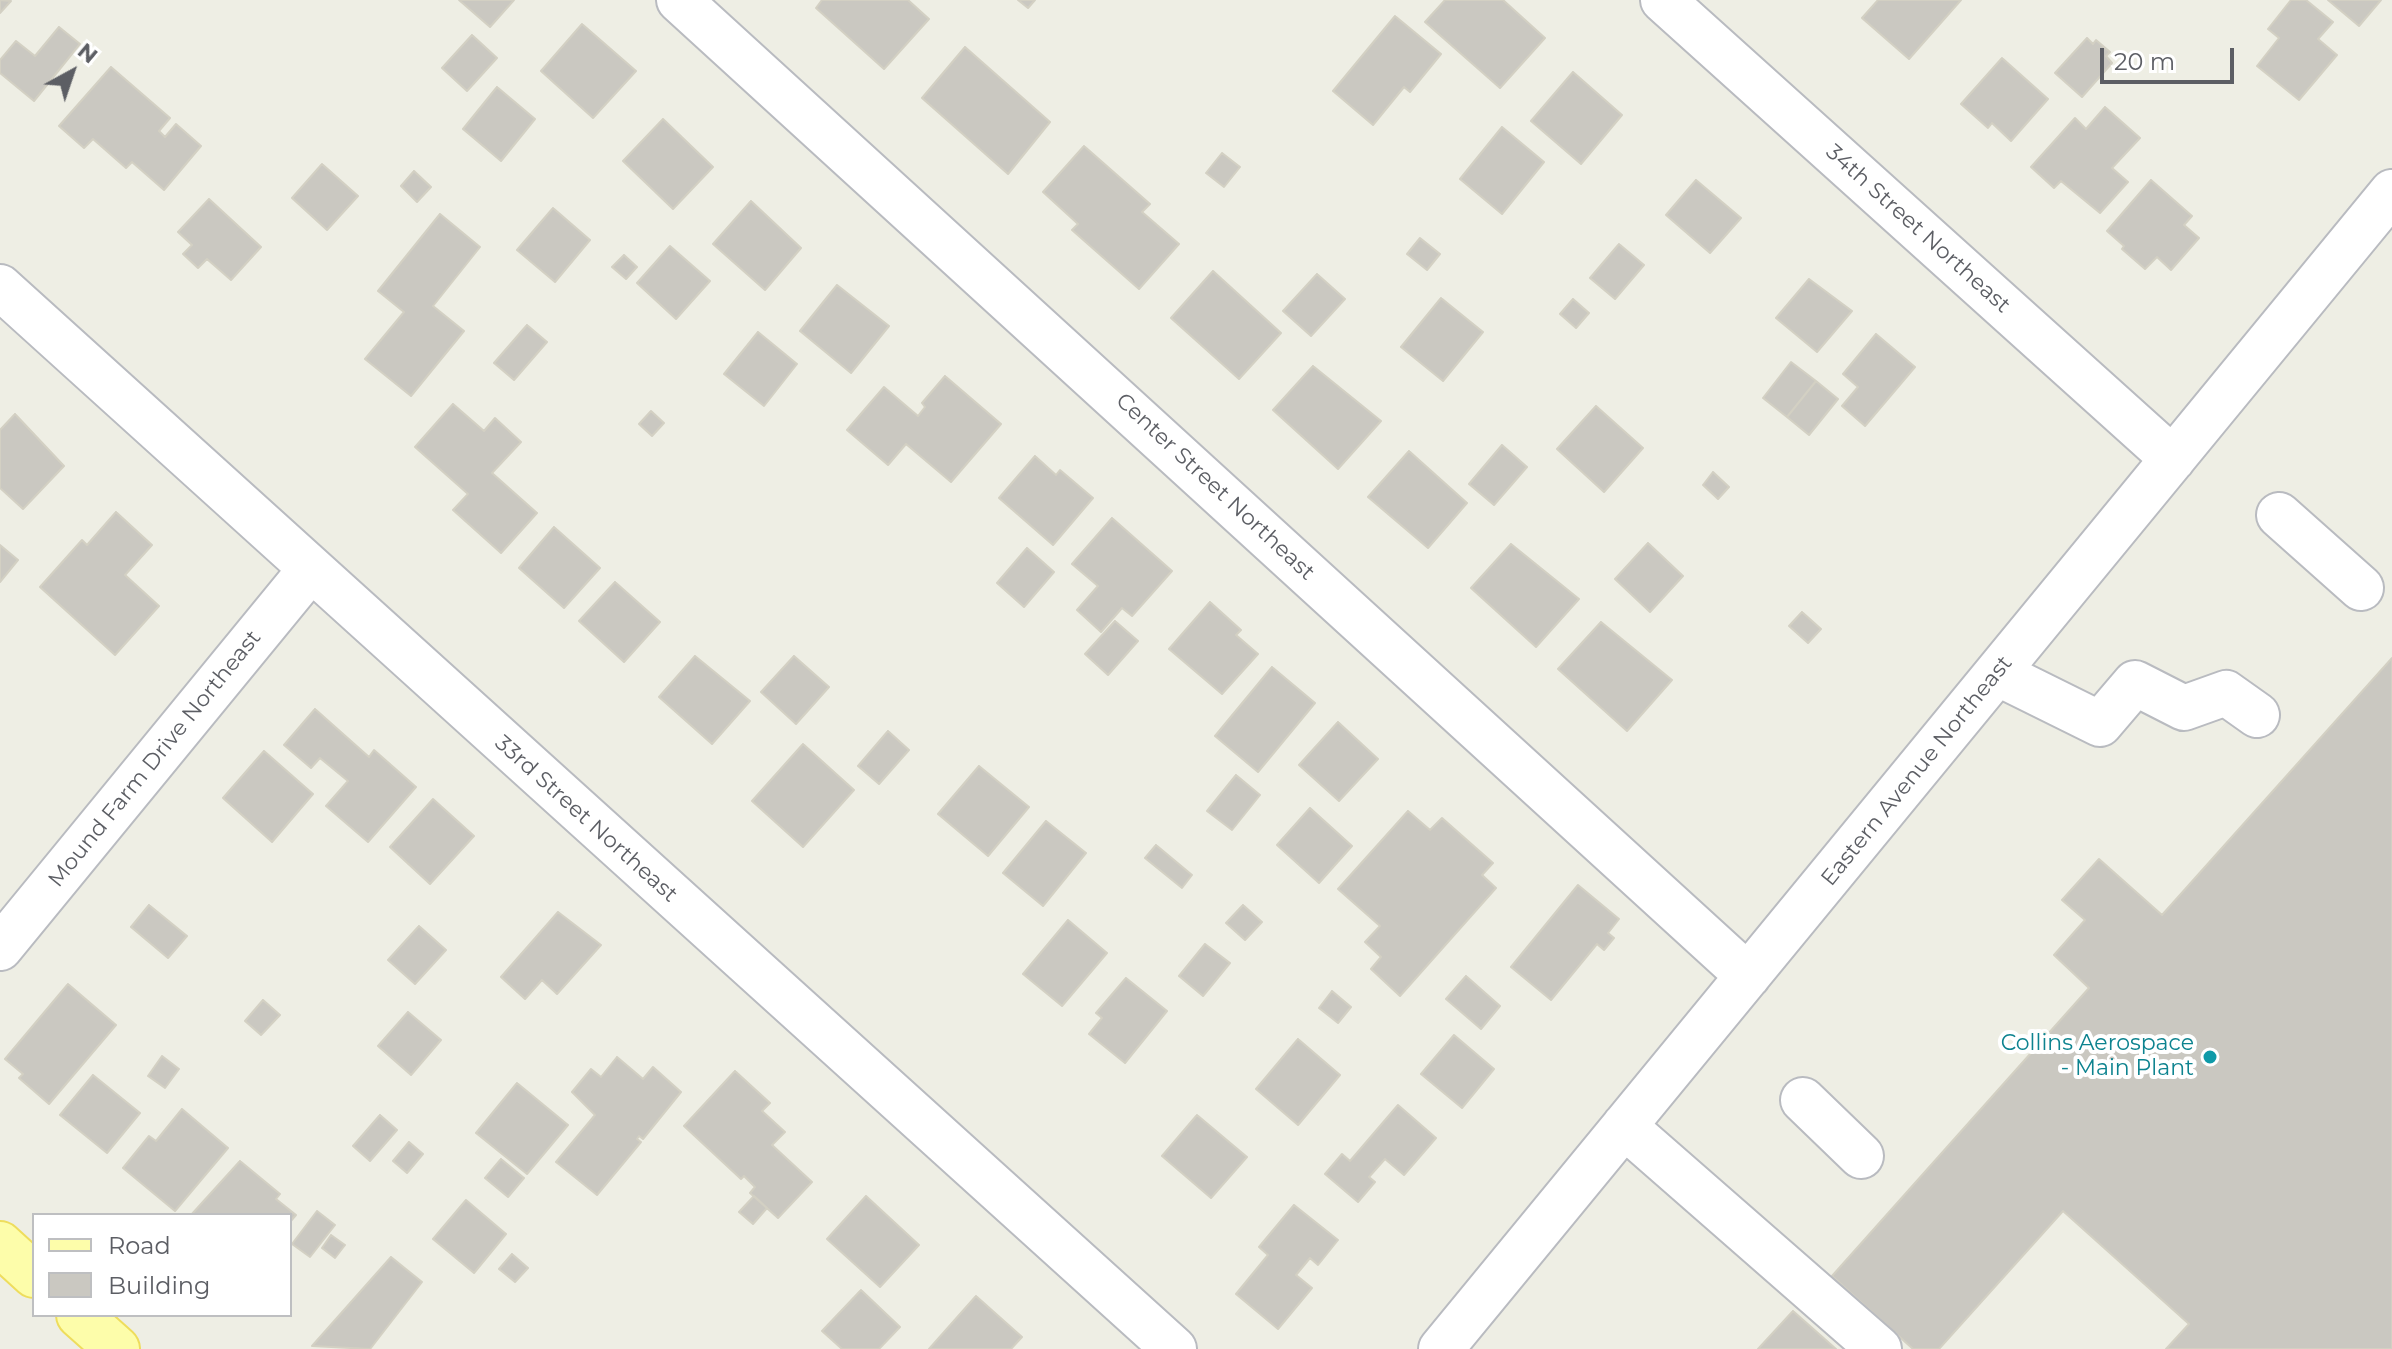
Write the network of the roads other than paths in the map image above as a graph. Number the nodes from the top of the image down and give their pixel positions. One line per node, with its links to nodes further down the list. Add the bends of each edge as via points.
1 (679, 0): 12 (street, Center Street Northeast)
2 (1663, 0): 5 (street, 34th Street Northeast)
3 (2392, 192): 5 (street, Eastern Avenue Northeast)
4 (0, 287): 7 (street, 33rd Street Northeast)
5 (2173, 459): 9 (street, Eastern Avenue Northeast)
6 (2279, 515): 8 (street)
7 (310, 570): 11 (street, Mound Farm Drive Northeast); 20 (street, 33rd Street Northeast)
8 (2361, 588)
9 (1997, 673): 10 (street, via 2100,724 2135,683 2184,708 2226,693); 12 (street, Eastern Avenue Northeast)
10 (2257, 715)
11 (0, 948)
12 (1748, 976): 14 (street, Eastern Avenue Northeast)
13 (1803, 1100): 15 (street)
14 (1624, 1126): 21 (street, Eastern Avenue Northeast); 22 (street)
15 (1861, 1156)
16 (0, 1244): 17 (main road)
17 (32, 1273)
18 (81, 1317): 19 (main road)
19 (117, 1349)
20 (1174, 1349)
21 (1441, 1349)
22 (1879, 1349)

